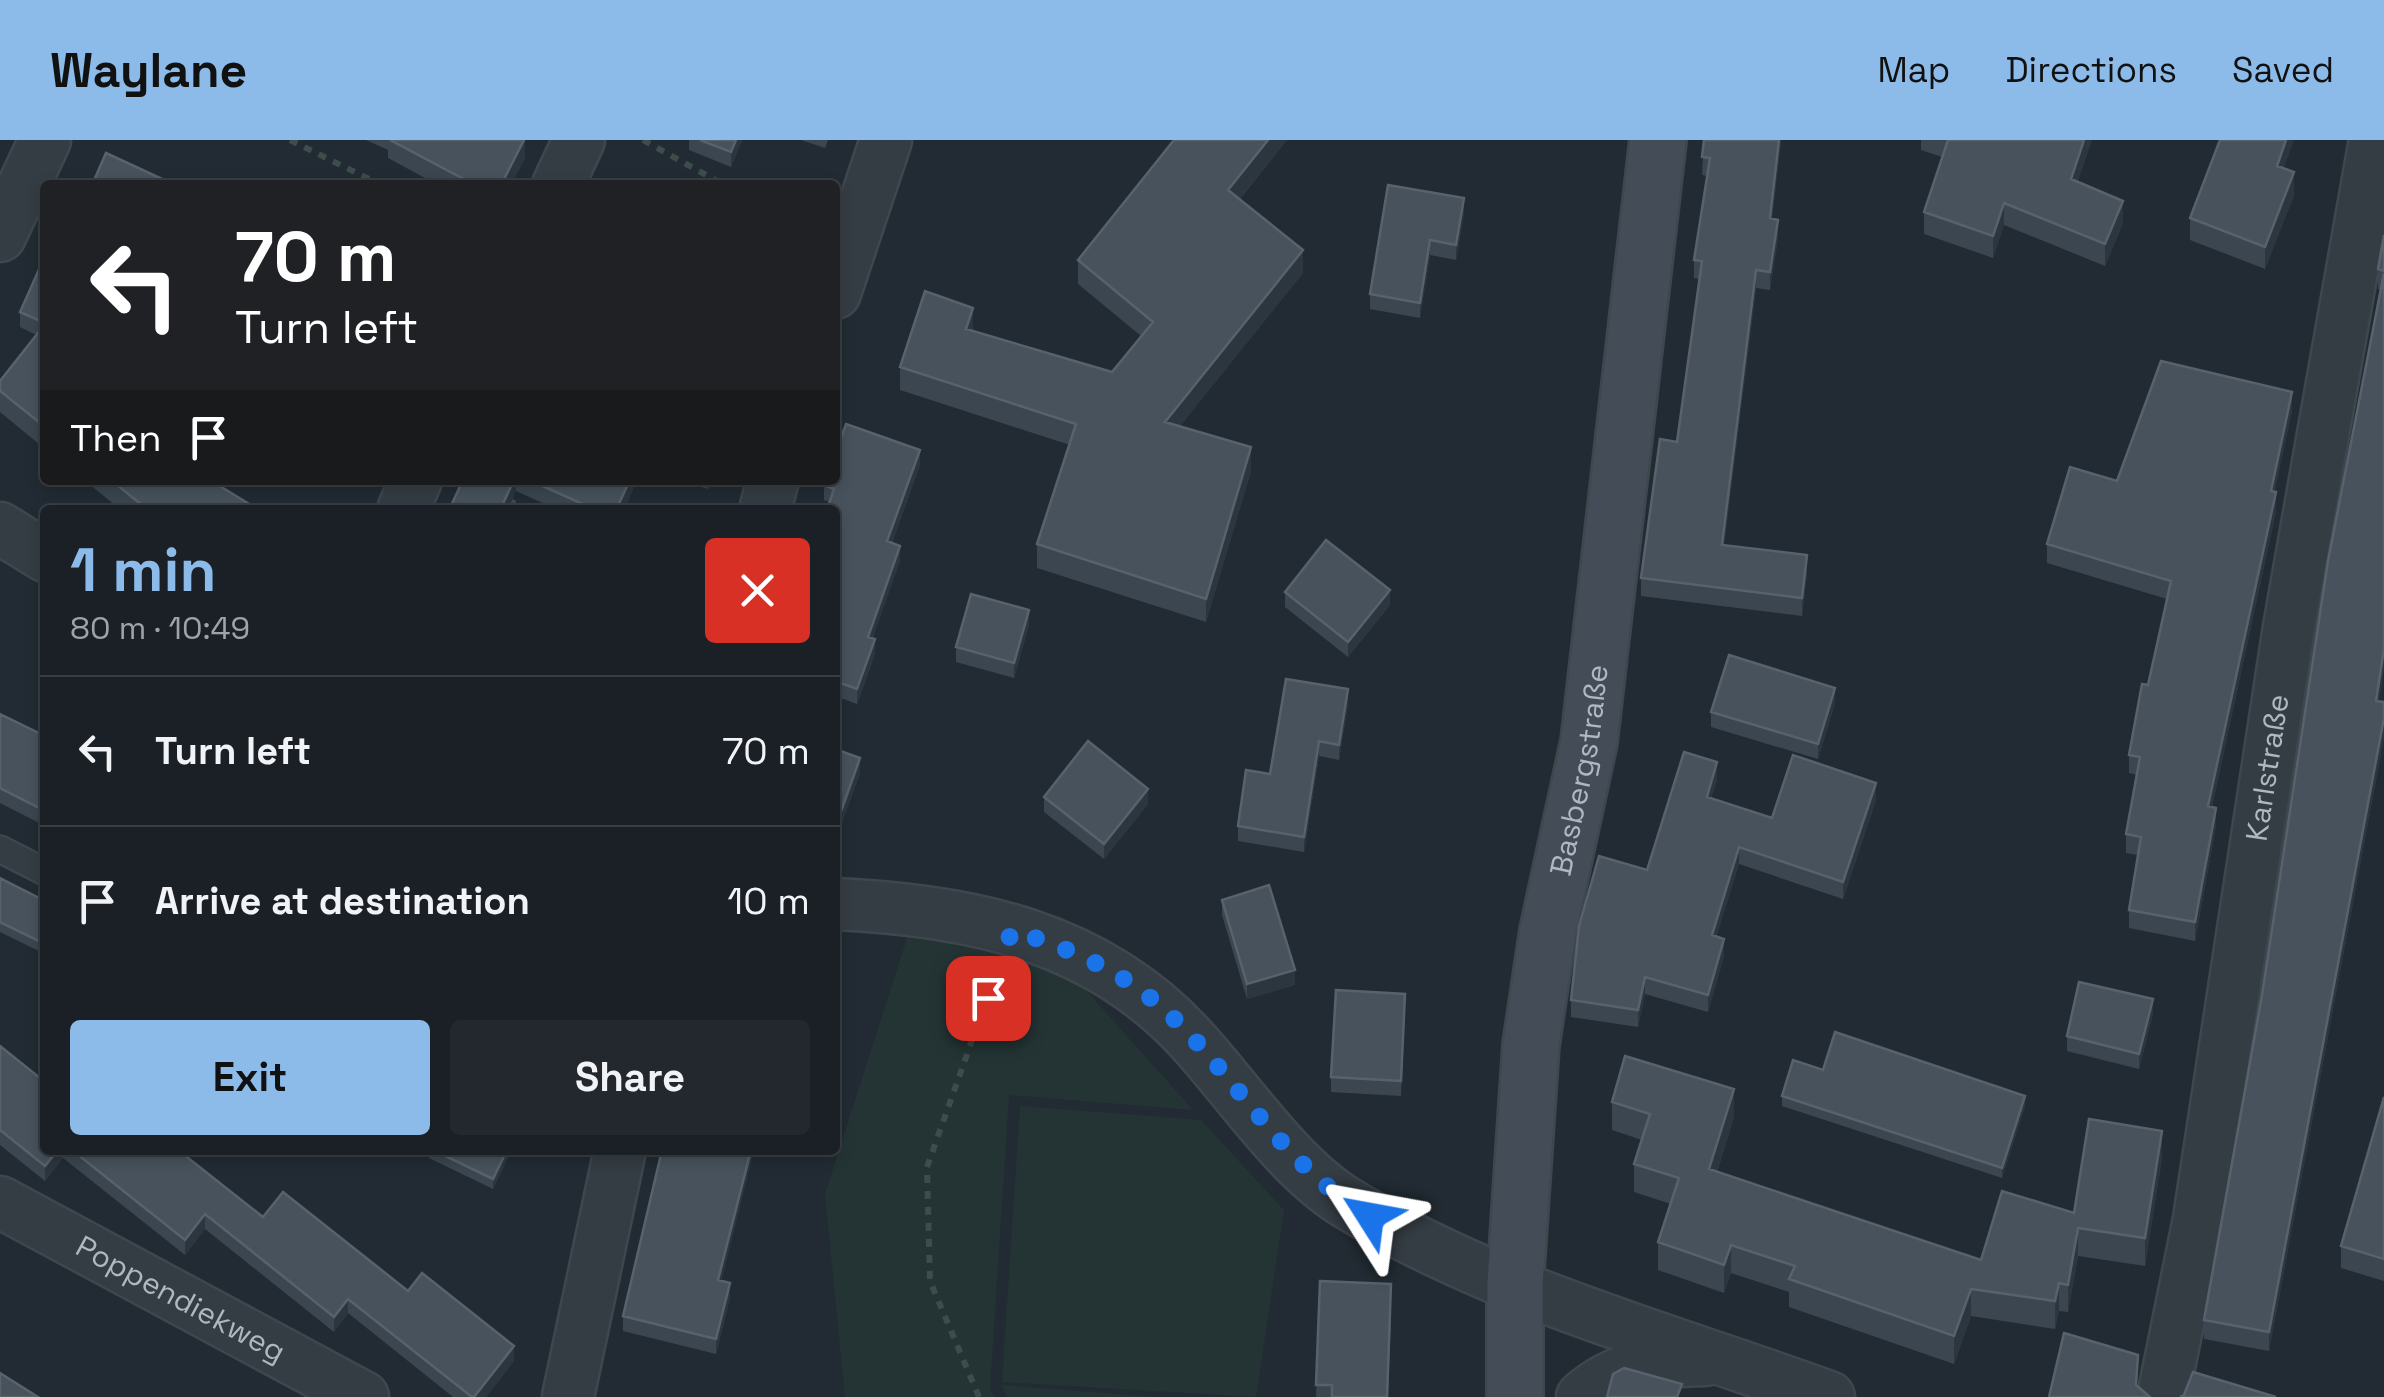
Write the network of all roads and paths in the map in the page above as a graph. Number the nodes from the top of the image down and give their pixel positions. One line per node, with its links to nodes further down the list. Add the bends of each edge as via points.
1 (45, 140): 11 (street)
2 (290, 140): 8 (path)
3 (579, 140): 9 (street)
4 (643, 140): 10 (path)
5 (886, 140): 12 (street)
6 (1658, 140): 23 (main road, Basbergstraße, via 1589,742 1531,1045)
7 (2375, 140): 31 (street, Karlstraße, via 2289,627 2199,1219)
8 (372, 180)
9 (560, 180)
10 (715, 180)
11 (0, 236)
12 (840, 277)
13 (499, 495): 14 (path)
14 (518, 505)
15 (0, 528): 16 (street)
16 (40, 553)
17 (0, 849): 18 (lane)
18 (40, 869)
19 (840, 904): 20 (street, via 893,907)
20 (1012, 930): 23 (street, via 1082,953 1139,989 1267,1130 1342,1200 1428,1250); 27 (path, via 927,1167 930,1281)
21 (619, 1155): 26 (street)
22 (0, 1202): 25 (street, Poppendiekweg)
23 (1515, 1284): 24 (street); 28 (main road, Basbergstraße)
24 (1725, 1359): 29 (street, via 1656,1361 1603,1378); 30 (street)
25 (363, 1397)
26 (568, 1397)
27 (978, 1397)
28 (1515, 1397)
29 (1582, 1397)
30 (1829, 1397)
31 (2163, 1397)

